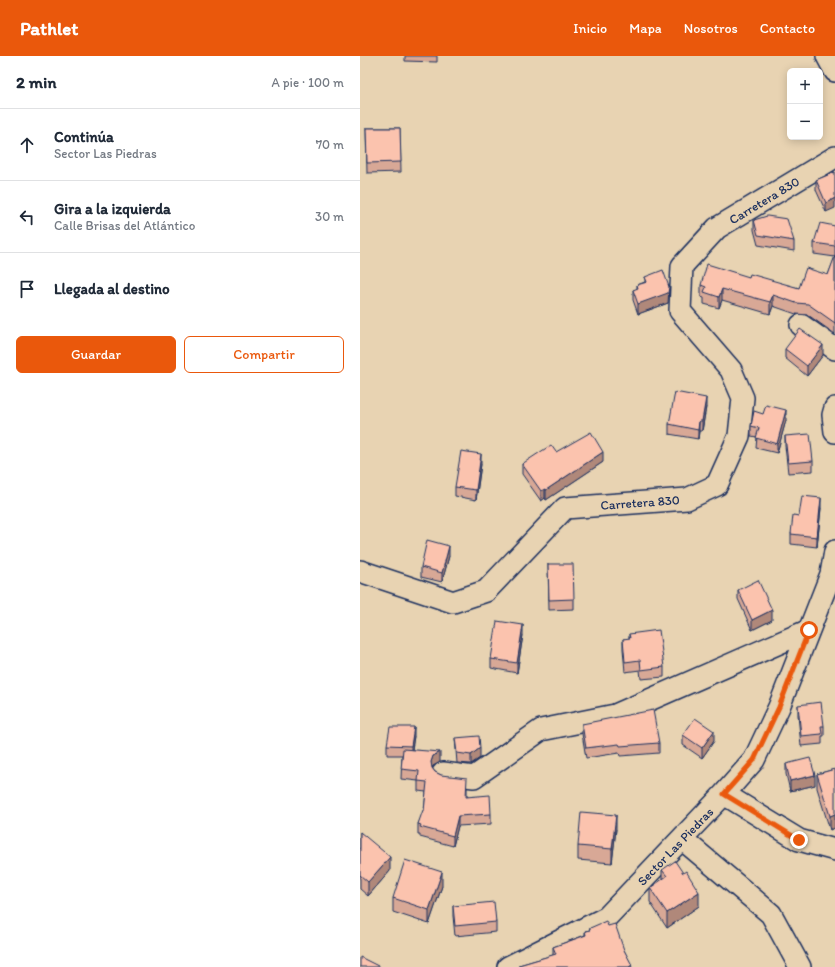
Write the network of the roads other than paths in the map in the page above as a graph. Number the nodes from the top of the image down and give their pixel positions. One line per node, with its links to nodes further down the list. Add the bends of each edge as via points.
1 (827, 56): 2 (street)
2 (835, 71)
3 (835, 157): 9 (street, Carretera 830, via 717,228 682,266 680,311 731,370 743,398 739,436 717,485 687,499 565,508 486,591 453,602)
4 (800, 325): 5 (street)
5 (835, 349)
6 (835, 408): 7 (street)
7 (835, 432)
8 (835, 551): 10 (street, Sector Las Piedras, via 831,574)
9 (360, 572)
10 (809, 630): 11 (street, via 615,715 541,730 474,777); 12 (street, Sector Las Piedras, via 779,707 754,760)
11 (443, 773)
12 (724, 794): 13 (street, Sector Las Piedras); 14 (street, via 799,840)
13 (682, 839): 15 (street, Sector Las Piedras, via 607,917); 16 (street, via 771,914)
14 (835, 850)
15 (508, 967)
16 (800, 967)

